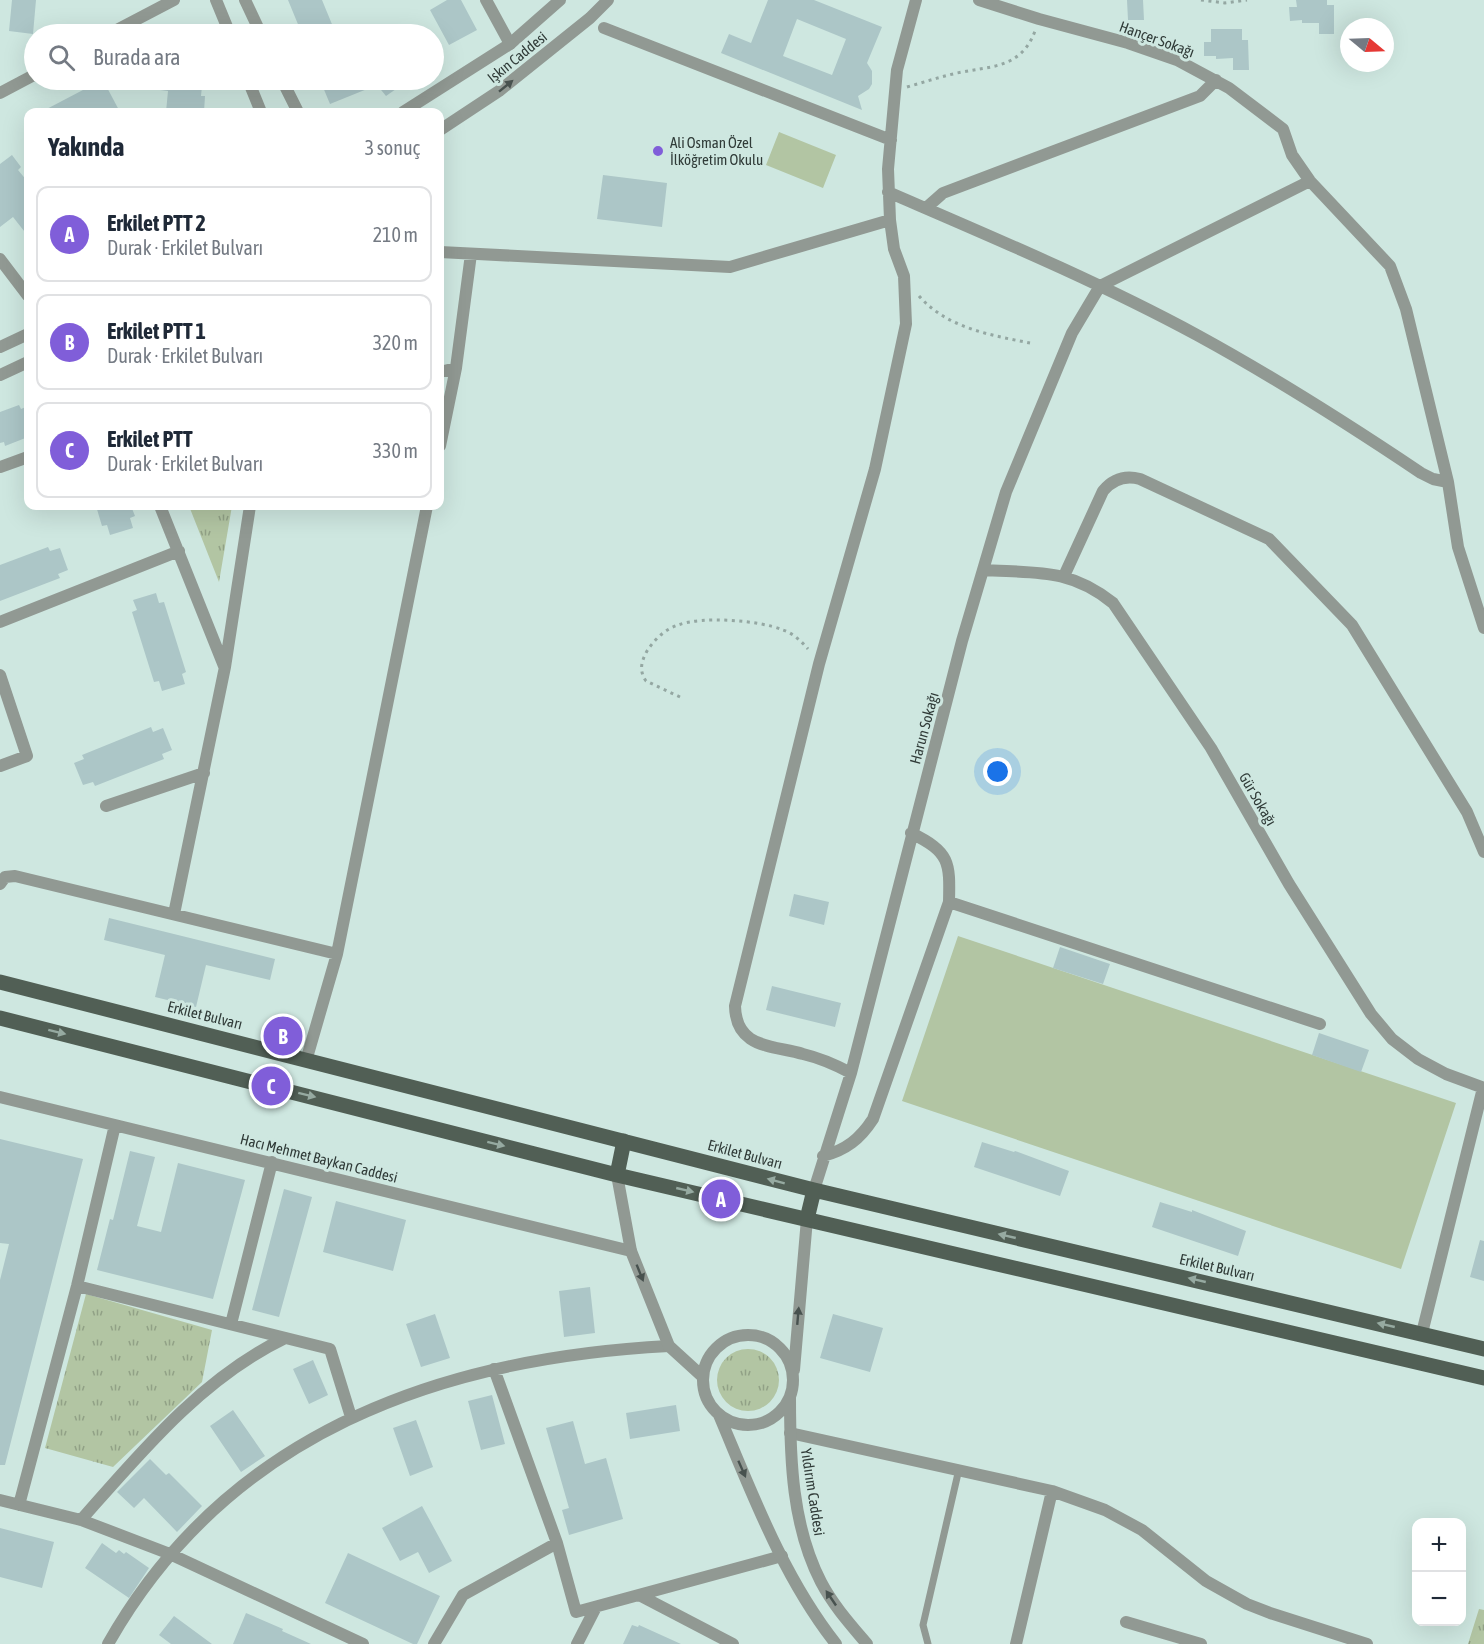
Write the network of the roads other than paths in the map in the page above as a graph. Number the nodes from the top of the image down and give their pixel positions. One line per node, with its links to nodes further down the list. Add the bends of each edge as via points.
1 (174, 0): 9 (street)
2 (216, 0): 10 (street)
3 (246, 0): 11 (street)
4 (486, 0): 13 (street)
5 (560, 0): 13 (street, Işkın Caddesi)
6 (608, 0): 24 (street, Işkın Caddesi, one-way to 6, via 499,92)
7 (916, 0): 25 (street, via 897,70)
8 (979, 0): 15 (street, Hançer Sokağı, via 1144,48)
9 (129, 24)
10 (226, 24)
11 (257, 24)
12 (604, 28): 25 (street)
13 (510, 44): 16 (street, Işkın Caddesi)
14 (24, 80): 20 (street)
15 (1216, 80): 26 (street, Hançer Sokağı, via 1283,129 1292,155); 28 (street, via 1200,96 943,193)
16 (444, 86)
17 (252, 90): 21 (street)
18 (287, 90): 22 (street)
19 (438, 90): 23 (street, Işkın Caddesi)
20 (0, 93)
21 (259, 108)
22 (296, 108)
23 (409, 108)
24 (444, 127)
25 (891, 140): 27 (street)
26 (1310, 181): 33 (street); 44 (street, Hançer Sokağı, via 1390,266 1406,309)
27 (888, 192): 28 (street); 29 (street)
28 (926, 208): 33 (street)
29 (890, 220): 31 (street, via 730,267); 68 (street, via 894,249 904,276 906,324 875,469 819,664 735,1014 740,1029 756,1043 804,1054)
30 (444, 252): 31 (street)
31 (471, 254): 38 (street)
32 (0, 259): 34 (street)
33 (1100, 286): 44 (street, via 1196,334 1286,385 1427,476); 49 (street, Harun Sokağı, via 1072,333 1011,482)
34 (24, 291)
35 (24, 336): 36 (street)
36 (0, 347)
37 (24, 364): 40 (street)
38 (456, 368): 39 (street); 41 (street)
39 (444, 371)
40 (0, 375)
41 (444, 426)
42 (24, 459): 43 (street)
43 (0, 467)
44 (1448, 482): 52 (street, Hançer Sokağı, via 1458,547)
45 (162, 510): 48 (street)
46 (249, 510): 53 (street)
47 (426, 510): 63 (street)
48 (178, 551): 51 (street); 53 (street)
49 (983, 570): 50 (street, Gür Sokağı); 58 (street, Harun Sokağı)
50 (1064, 576): 59 (street, via 1103,491 1126,477 1140,478 1269,539 1352,625 1467,812); 69 (street, Gür Sokağı, via 1092,587 1113,603 1211,748 1289,884 1381,1027 1418,1059)
51 (0, 622)
52 (1484, 628)
53 (225, 667): 56 (street)
54 (0, 675): 55 (street, via 27,756)
55 (0, 766)
56 (204, 773): 57 (street); 62 (street)
57 (106, 806)
58 (911, 833): 61 (street, via 934,846 947,862); 68 (street, Harun Sokağı)
59 (1484, 852)
60 (0, 884): 62 (street, via 5,877 15,876)
61 (949, 902): 66 (street); 73 (street, via 873,1119 855,1142)
62 (174, 914): 63 (street)
63 (337, 954): 67 (street)
64 (0, 982): 67 (main road, Erkilet Bulvarı)
65 (0, 1018): 75 (main road, one-way to 75)
66 (1320, 1024)
67 (306, 1061): 72 (main road, Erkilet Bulvarı)
68 (851, 1073): 73 (street, Harun Sokağı)
69 (1484, 1088): 81 (street)
70 (0, 1097): 71 (street, Hacı Mehmet Baykan Caddesi)
71 (115, 1125): 74 (street, Hacı Mehmet Baykan Caddesi); 79 (street)
72 (624, 1141): 75 (main road); 76 (main road, Erkilet Bulvarı, one-way to 72)
73 (824, 1156): 76 (street, Harun Sokağı)
74 (272, 1162): 78 (street, Hacı Mehmet Baykan Caddesi); 80 (street)
75 (617, 1175): 77 (main road, one-way to 77); 78 (street)
76 (814, 1190): 77 (main road); 81 (main road, Erkilet Bulvarı, one-way to 76)
77 (807, 1218): 86 (street, one-way to 77); 88 (main road)
78 (631, 1251): 83 (street, one-way to 83)
79 (77, 1286): 80 (street); 96 (street)
80 (231, 1324): 82 (street)
81 (1422, 1333): 84 (main road, Erkilet Bulvarı)
82 (285, 1338): 91 (street, via 330,1349); 97 (street, via 242,1361 212,1384 157,1436)
83 (669, 1346): 85 (street, via 559,1356); 87 (street)
84 (1484, 1349)
85 (494, 1369): 91 (street, via 435,1384); 98 (street)
86 (793, 1374): 87 (street, via 788,1357 775,1344 747,1335 719,1346 708,1360); 89 (street)
87 (703, 1377): 90 (street, via 708,1401)
88 (1484, 1378)
89 (790, 1398): 90 (street, via 780,1413 759,1424 741,1425); 92 (street, Yıldırım Caddesi)
90 (719, 1415): 100 (street, one-way to 100)
91 (351, 1417): 99 (street, via 263,1470 212,1512)
92 (790, 1433): 93 (street); 111 (street, Yıldırım Caddesi, one-way to 92, via 830,1597 810,1557 798,1510)
93 (959, 1470): 94 (street); 112 (lane, via 922,1625)
94 (1052, 1491): 104 (street, via 1130,1522 1197,1575 1248,1604); 113 (street)
95 (0, 1500): 96 (street)
96 (19, 1505): 97 (street)
97 (81, 1520): 99 (street)
98 (557, 1543): 102 (street, via 576,1612); 107 (street, via 463,1596)
99 (170, 1554): 105 (street); 106 (street)
100 (782, 1556): 101 (street); 110 (street)
101 (639, 1595): 102 (street); 109 (street)
102 (596, 1607): 108 (street)
103 (1126, 1622): 114 (street)
104 (1349, 1641): 115 (street)
105 (108, 1644)
106 (363, 1644)
107 (434, 1644)
108 (577, 1644)
109 (733, 1644)
110 (836, 1644)
111 (867, 1644)
112 (928, 1644)
113 (1016, 1644)
114 (1201, 1644)
115 (1367, 1644)

